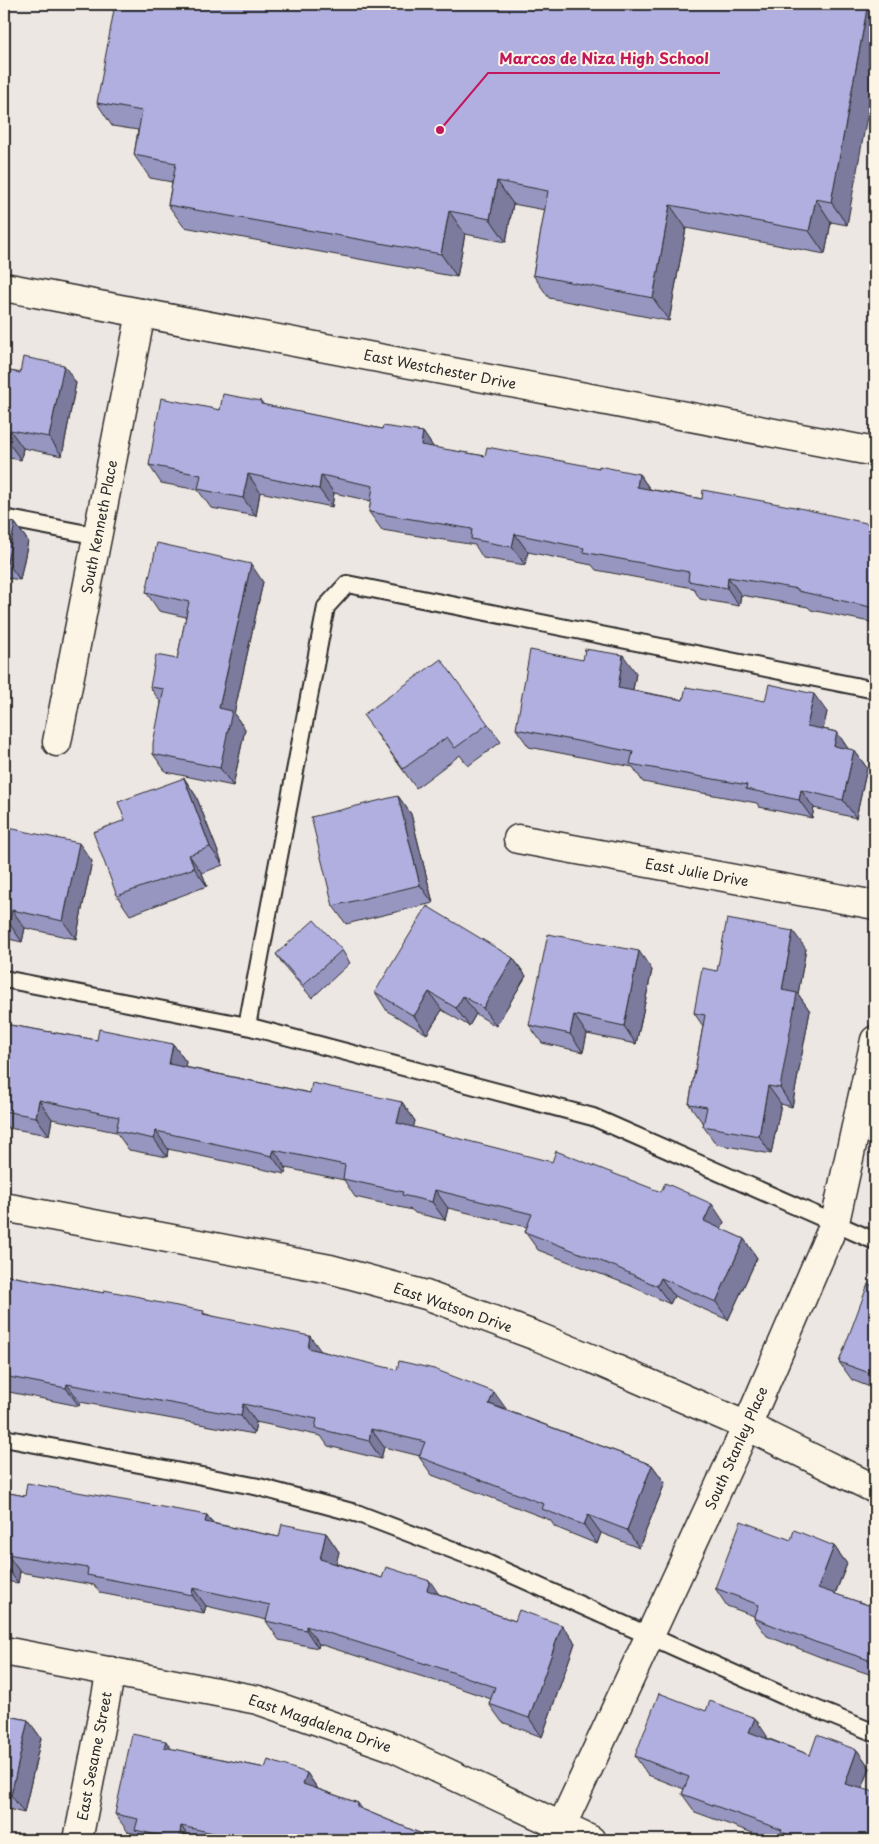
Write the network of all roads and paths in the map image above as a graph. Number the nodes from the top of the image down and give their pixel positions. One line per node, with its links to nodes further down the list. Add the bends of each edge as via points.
1 (4, 287): 2 (street, East Westchester Drive)
2 (141, 312): 3 (street, East Westchester Drive); 5 (street, South Kenneth Place)
3 (875, 452)
4 (4, 518): 5 (lane)
5 (98, 536): 7 (street, South Kenneth Place)
6 (875, 690): 11 (lane, via 348,584 326,607)
7 (58, 742)
8 (518, 840): 9 (street, East Julie Drive)
9 (875, 905)
10 (4, 979): 11 (lane)
11 (247, 1026): 14 (lane, via 593,1117)
12 (875, 1040): 14 (street, South Stanley Place)
13 (4, 1207): 16 (street, East Watson Drive, via 330,1269 426,1295 536,1336)
14 (835, 1222): 15 (lane); 16 (street, South Stanley Place)
15 (875, 1241)
16 (747, 1426): 18 (street, East Watson Drive); 19 (street, South Stanley Place)
17 (4, 1438): 19 (lane, via 259,1487 358,1514 482,1561)
18 (875, 1489)
19 (650, 1636): 22 (lane); 23 (street, South Stanley Place)
20 (4, 1651): 21 (street, East Magdalena Drive)
21 (111, 1671): 23 (street, East Magdalena Drive, via 258,1700 390,1746); 24 (street, East Sesame Street)
22 (875, 1733)
23 (558, 1834): 25 (street, East Magdalena Drive)
24 (78, 1840)
25 (591, 1840)

